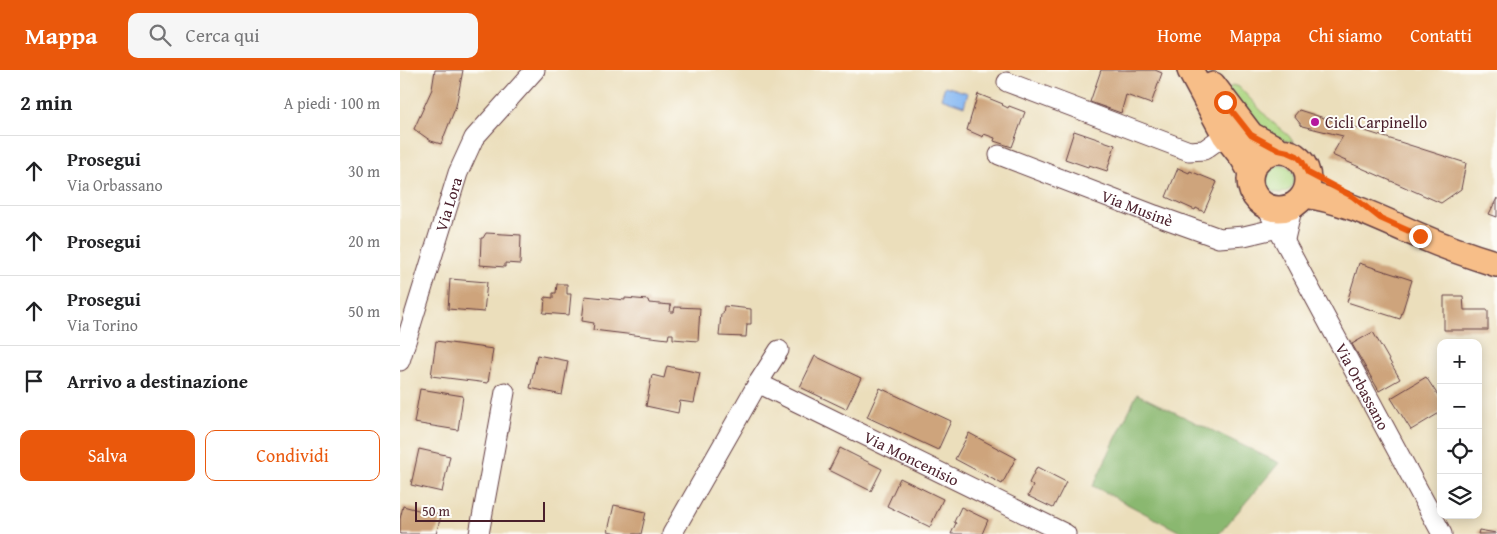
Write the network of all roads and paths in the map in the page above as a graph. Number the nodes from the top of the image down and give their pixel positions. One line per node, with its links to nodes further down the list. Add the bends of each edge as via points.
1 (535, 70): 14 (street, Via Lora, via 470,146 458,173)
2 (1190, 70): 5 (main road)
3 (1203, 70): 6 (main road, via 1251,135)
4 (1006, 82): 5 (street, via 1189,151 1204,150)
5 (1225, 135): 8 (main road)
6 (1279, 150): 8 (main road, via 1261,157); 9 (main road, via 1302,161)
7 (999, 155): 11 (street, Via Musinè, via 1219,238)
8 (1251, 172): 10 (main road, via 1253,191)
9 (1301, 191): 10 (main road, via 1284,208); 11 (street); 12 (main road)
10 (1265, 205): 11 (street, Via Orbassano)
11 (1281, 233): 20 (street, Via Orbassano)
12 (1497, 264)
13 (779, 350): 15 (street)
14 (400, 361)
15 (758, 383): 18 (street); 19 (street, Via Moncenisio)
16 (506, 392): 17 (street)
17 (479, 534)
18 (675, 534)
19 (1066, 534)
20 (1442, 534)

